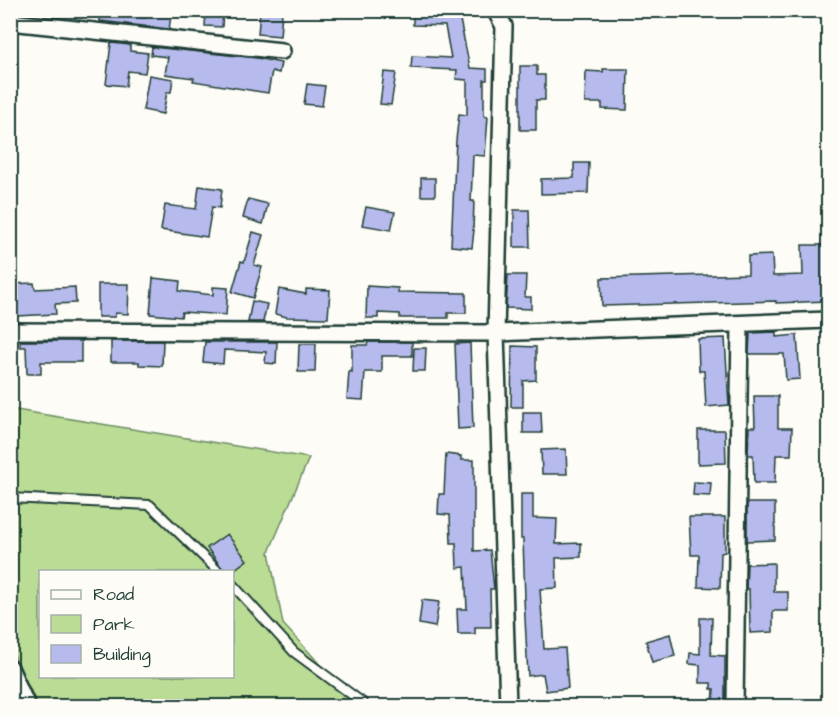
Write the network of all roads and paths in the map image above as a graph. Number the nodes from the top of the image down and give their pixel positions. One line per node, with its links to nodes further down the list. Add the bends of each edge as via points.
1 (495, 10): 7 (street, via 504,27)
2 (10, 22): 3 (street)
3 (282, 51)
4 (828, 320): 5 (street)
5 (740, 324): 7 (street); 15 (street)
6 (10, 331): 7 (street)
7 (496, 333): 14 (street)
8 (10, 498): 9 (lane, via 150,505)
9 (217, 570)
10 (234, 586): 13 (lane, via 294,652)
11 (10, 668): 12 (street)
12 (27, 706)
13 (364, 706)
14 (508, 706)
15 (735, 706)

